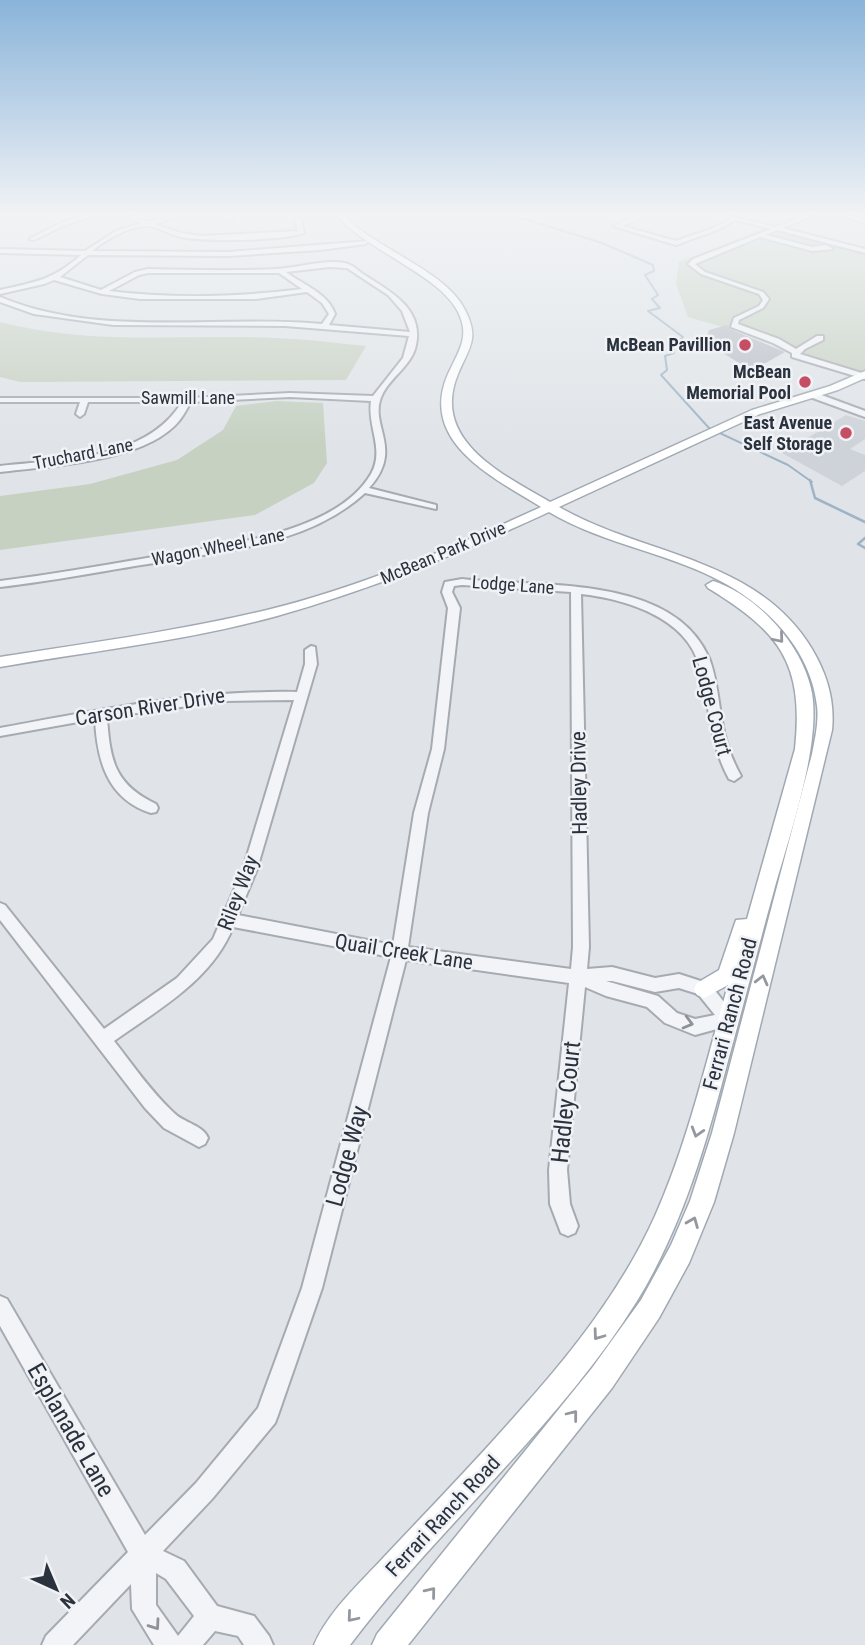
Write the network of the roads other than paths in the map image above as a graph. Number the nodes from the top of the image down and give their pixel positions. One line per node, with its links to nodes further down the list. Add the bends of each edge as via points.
1 (102, 292): 2 (street, via 140,297 256,297)
2 (293, 292)
3 (308, 292): 8 (street, via 332,309)
4 (386, 292): 9 (street, via 408,313)
5 (449, 292): 24 (main road, Ferrari Ranch Road, via 463,312 470,343 453,375 447,404 454,435 472,458 470,465 486,480)
6 (757, 292): 12 (street, via 766,300 761,307 736,318 734,324)
7 (0, 299): 8 (street, via 37,313 103,323)
8 (325, 326): 9 (street)
9 (412, 334): 16 (street, via 409,352)
10 (820, 338): 12 (street)
11 (784, 354): 12 (street)
12 (796, 354): 13 (street)
13 (864, 376): 14 (main road, McBean Park Drive)
14 (813, 395): 20 (street); 24 (main road, McBean Park Drive, via 737,420)
15 (85, 399): 17 (street, Sawmill Lane); 18 (street, Sawmill Lane); 19 (street)
16 (376, 399): 18 (street, Sawmill Lane, via 290,395); 22 (street, Wagon Wheel Lane, via 383,453)
17 (0, 400)
18 (188, 400): 21 (street, Truchard Lane, via 174,425 132,447)
19 (80, 414)
20 (865, 414)
21 (0, 469)
22 (365, 490): 23 (street); 25 (street, Wagon Wheel Lane, via 306,527 252,543)
23 (433, 507)
24 (544, 509): 29 (main road, McBean Park Drive, via 424,564 271,613); 35 (main road, Ferrari Ranch Road, one-way to 35, via 595,540 669,566 728,594 766,624 792,655 803,675 807,725); 42 (main road, Ferrari Ranch Road, one-way to 24, via 823,741 825,705 818,676 794,632 740,587 715,572)
25 (0, 584)
26 (450, 584): 27 (street, Lodge Lane); 38 (street, Lodge Way, via 447,592 454,608 438,749 421,813)
27 (576, 589): 33 (street, Lodge Court, via 615,594 645,606 691,638 704,662 718,741); 39 (street, Hadley Drive)
28 (311, 650): 30 (street, Riley Way)
29 (0, 662)
30 (301, 696): 31 (street, Carson River Drive, via 207,696); 37 (street, Riley Way, via 250,869)
31 (101, 714): 32 (street, Carson River Drive); 34 (street, via 103,754 109,770 134,801)
32 (0, 732)
33 (734, 776)
34 (151, 808)
35 (774, 856): 40 (main road, via 747,910 727,975); 42 (main road, Ferrari Ranch Road)
36 (0, 909): 43 (street)
37 (230, 920): 38 (street, Quail Creek Lane); 43 (street, Riley Way, via 211,954 183,983)
38 (399, 952): 39 (street, Quail Creek Lane); 47 (street, Lodge Way, via 312,1288 267,1415 204,1491)
39 (579, 977): 41 (street, Quail Creek Lane, via 606,989); 45 (street, Hadley Court, via 558,1170 560,1204)
40 (704, 989): 41 (street, via 679,981); 42 (street)
41 (654, 993): 42 (street, one-way to 42, via 671,1018 695,1027)
42 (740, 1022): 53 (main road, Ferrari Ranch Road, one-way to 53, via 679,1190 629,1290 533,1420 385,1578); 54 (main road, Ferrari Ranch Road, one-way to 42, via 602,1378 650,1308 702,1202)
43 (102, 1040): 44 (street, via 170,1122)
44 (199, 1138)
45 (568, 1226)
46 (0, 1306): 47 (street, Esplanade Lane)
47 (143, 1554): 48 (street, via 175,1570); 49 (street, Lodge Way); 50 (street, Esplanade Lane, one-way to 50, via 144,1609)
48 (209, 1617): 51 (street); 52 (street, via 245,1625)
49 (54, 1645)
50 (169, 1645)
51 (187, 1645)
52 (260, 1645)
53 (330, 1645)
54 (388, 1645)

